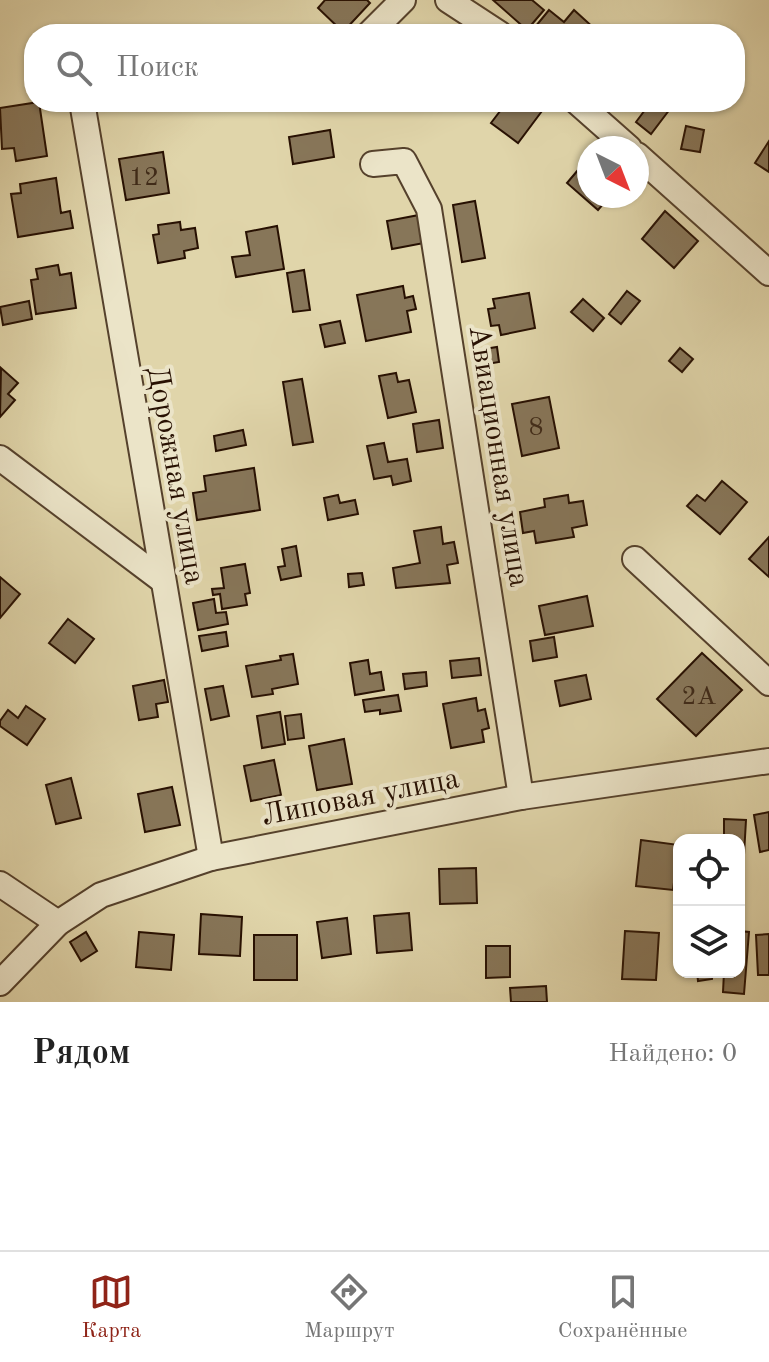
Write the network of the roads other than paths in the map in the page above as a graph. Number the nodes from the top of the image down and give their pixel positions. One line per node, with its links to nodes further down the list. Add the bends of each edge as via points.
1 (403, 0): 3 (street)
2 (448, 0): 4 (street)
3 (379, 24)
4 (485, 24)
5 (84, 112): 13 (street, Дорожная улица)
6 (588, 112): 7 (street)
7 (615, 136)
8 (373, 164): 16 (street, Авиационная улица, via 404,161 429,209)
9 (649, 166): 10 (street)
10 (769, 273)
11 (0, 458): 13 (street)
12 (635, 559): 14 (street)
13 (162, 580): 17 (street, Дорожная улица)
14 (769, 683)
15 (769, 761): 16 (street, Липовая улица)
16 (521, 797): 17 (street, Липовая улица)
17 (211, 858): 19 (street, Липовая улица, via 101,895)
18 (0, 884): 19 (street)
19 (58, 923): 20 (street, Липовая улица)
20 (0, 983)

